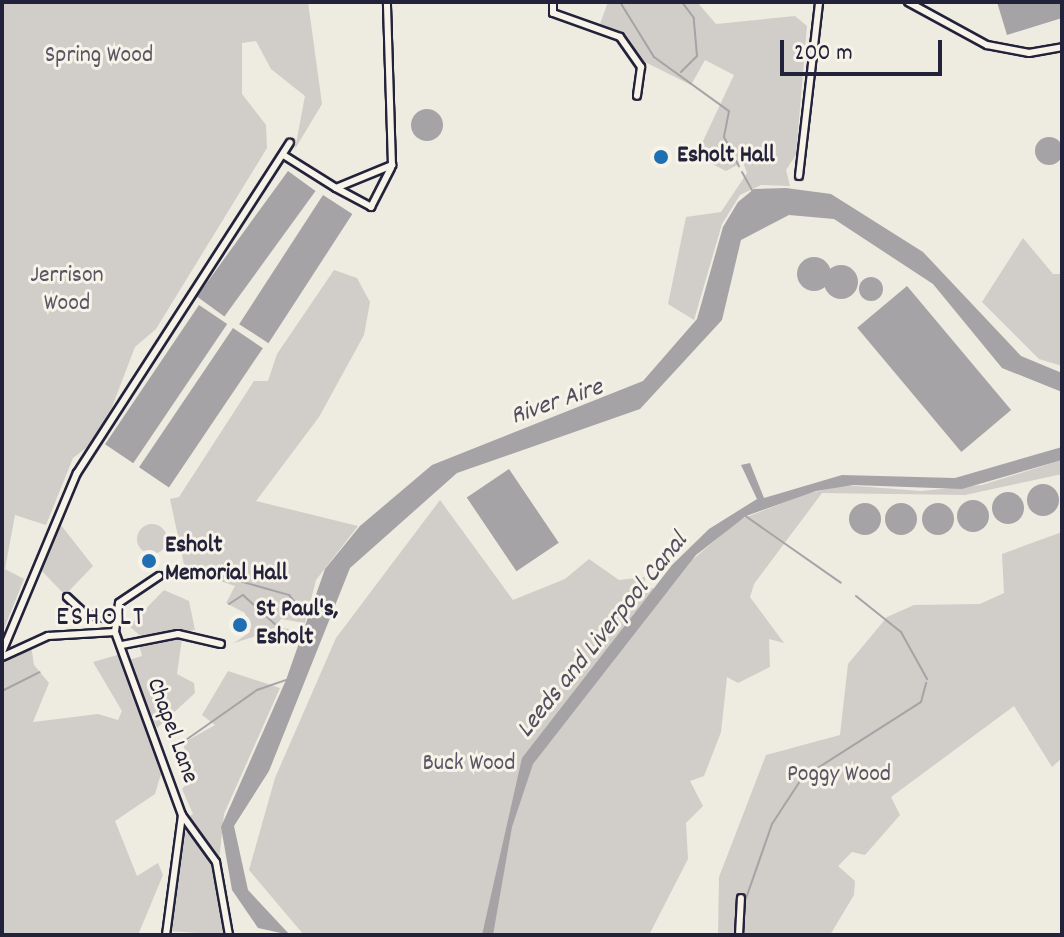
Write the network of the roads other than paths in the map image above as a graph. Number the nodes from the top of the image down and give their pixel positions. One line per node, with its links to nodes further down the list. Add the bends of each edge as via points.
1 (387, 2): 9 (street)
2 (553, 2): 6 (street, via 553,13 620,37 641,67)
3 (819, 2): 10 (street)
4 (908, 2): 5 (street, via 987,45 1029,53)
5 (1062, 47)
6 (637, 96)
7 (290, 143): 8 (street)
8 (285, 156): 11 (street); 18 (street, via 77,473)
9 (392, 165): 11 (street); 11 (street, via 371,207)
10 (799, 176)
11 (336, 188)
12 (159, 576): 14 (street, via 119,603)
13 (67, 597): 14 (street, via 85,614)
14 (113, 620): 15 (street, Chapel Lane)
15 (115, 632): 17 (street, Chapel Lane); 18 (street, via 48,636)
16 (216, 641): 17 (street, via 178,634)
17 (122, 645): 19 (street, Chapel Lane)
18 (2, 654)
19 (182, 815): 21 (street); 22 (street, Chapel Lane, via 216,862)
20 (741, 898): 23 (street)
21 (166, 935)
22 (229, 935)
23 (739, 935)

